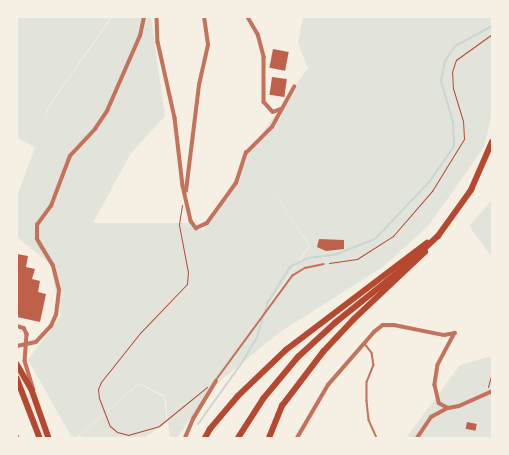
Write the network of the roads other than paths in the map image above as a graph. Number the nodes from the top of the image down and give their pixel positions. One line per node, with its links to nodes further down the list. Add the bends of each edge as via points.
1 (144, 17): 12 (street, via 140,36 107,111 95,129 70,156 51,206 36,225 37,239 54,270 59,290 59,308 45,334 31,344)
2 (157, 17): 8 (street, via 158,42 174,111)
3 (204, 17): 8 (street, via 208,45 200,79)
4 (248, 17): 6 (street, via 258,34 264,57 264,102 273,112)
5 (294, 87): 6 (street)
6 (282, 108): 8 (street, via 272,127 246,153 236,183 207,223 201,227 196,228 191,221)
7 (492, 142): 9 (main road, via 471,190)
8 (185, 192)
9 (438, 236): 26 (main road, via 286,350 238,396 210,429); 27 (main road, via 303,352 263,399); 28 (main road, via 419,260 353,320 314,364 282,406)
10 (324, 264): 17 (lane, via 298,271)
11 (17, 326): 12 (street, via 24,328 27,334)
12 (25, 342): 14 (street); 19 (street, via 25,361)
13 (365, 344): 20 (street, via 383,325 444,335 455,333 438,365 435,385 439,403); 29 (street, via 328,386); 30 (lane, via 372,353 374,365 367,382 367,401 369,420)
14 (17, 346)
15 (17, 364): 19 (main road)
16 (17, 378): 23 (main road)
17 (216, 381): 25 (street, via 193,419)
18 (492, 391): 20 (street)
19 (35, 397): 24 (main road)
20 (448, 408): 31 (street, via 431,417)
21 (17, 433): 22 (lane)
22 (19, 438)
23 (40, 438)
24 (49, 438)
25 (185, 438)
26 (206, 438)
27 (238, 438)
28 (269, 438)
29 (297, 438)
30 (376, 438)
31 (417, 438)

